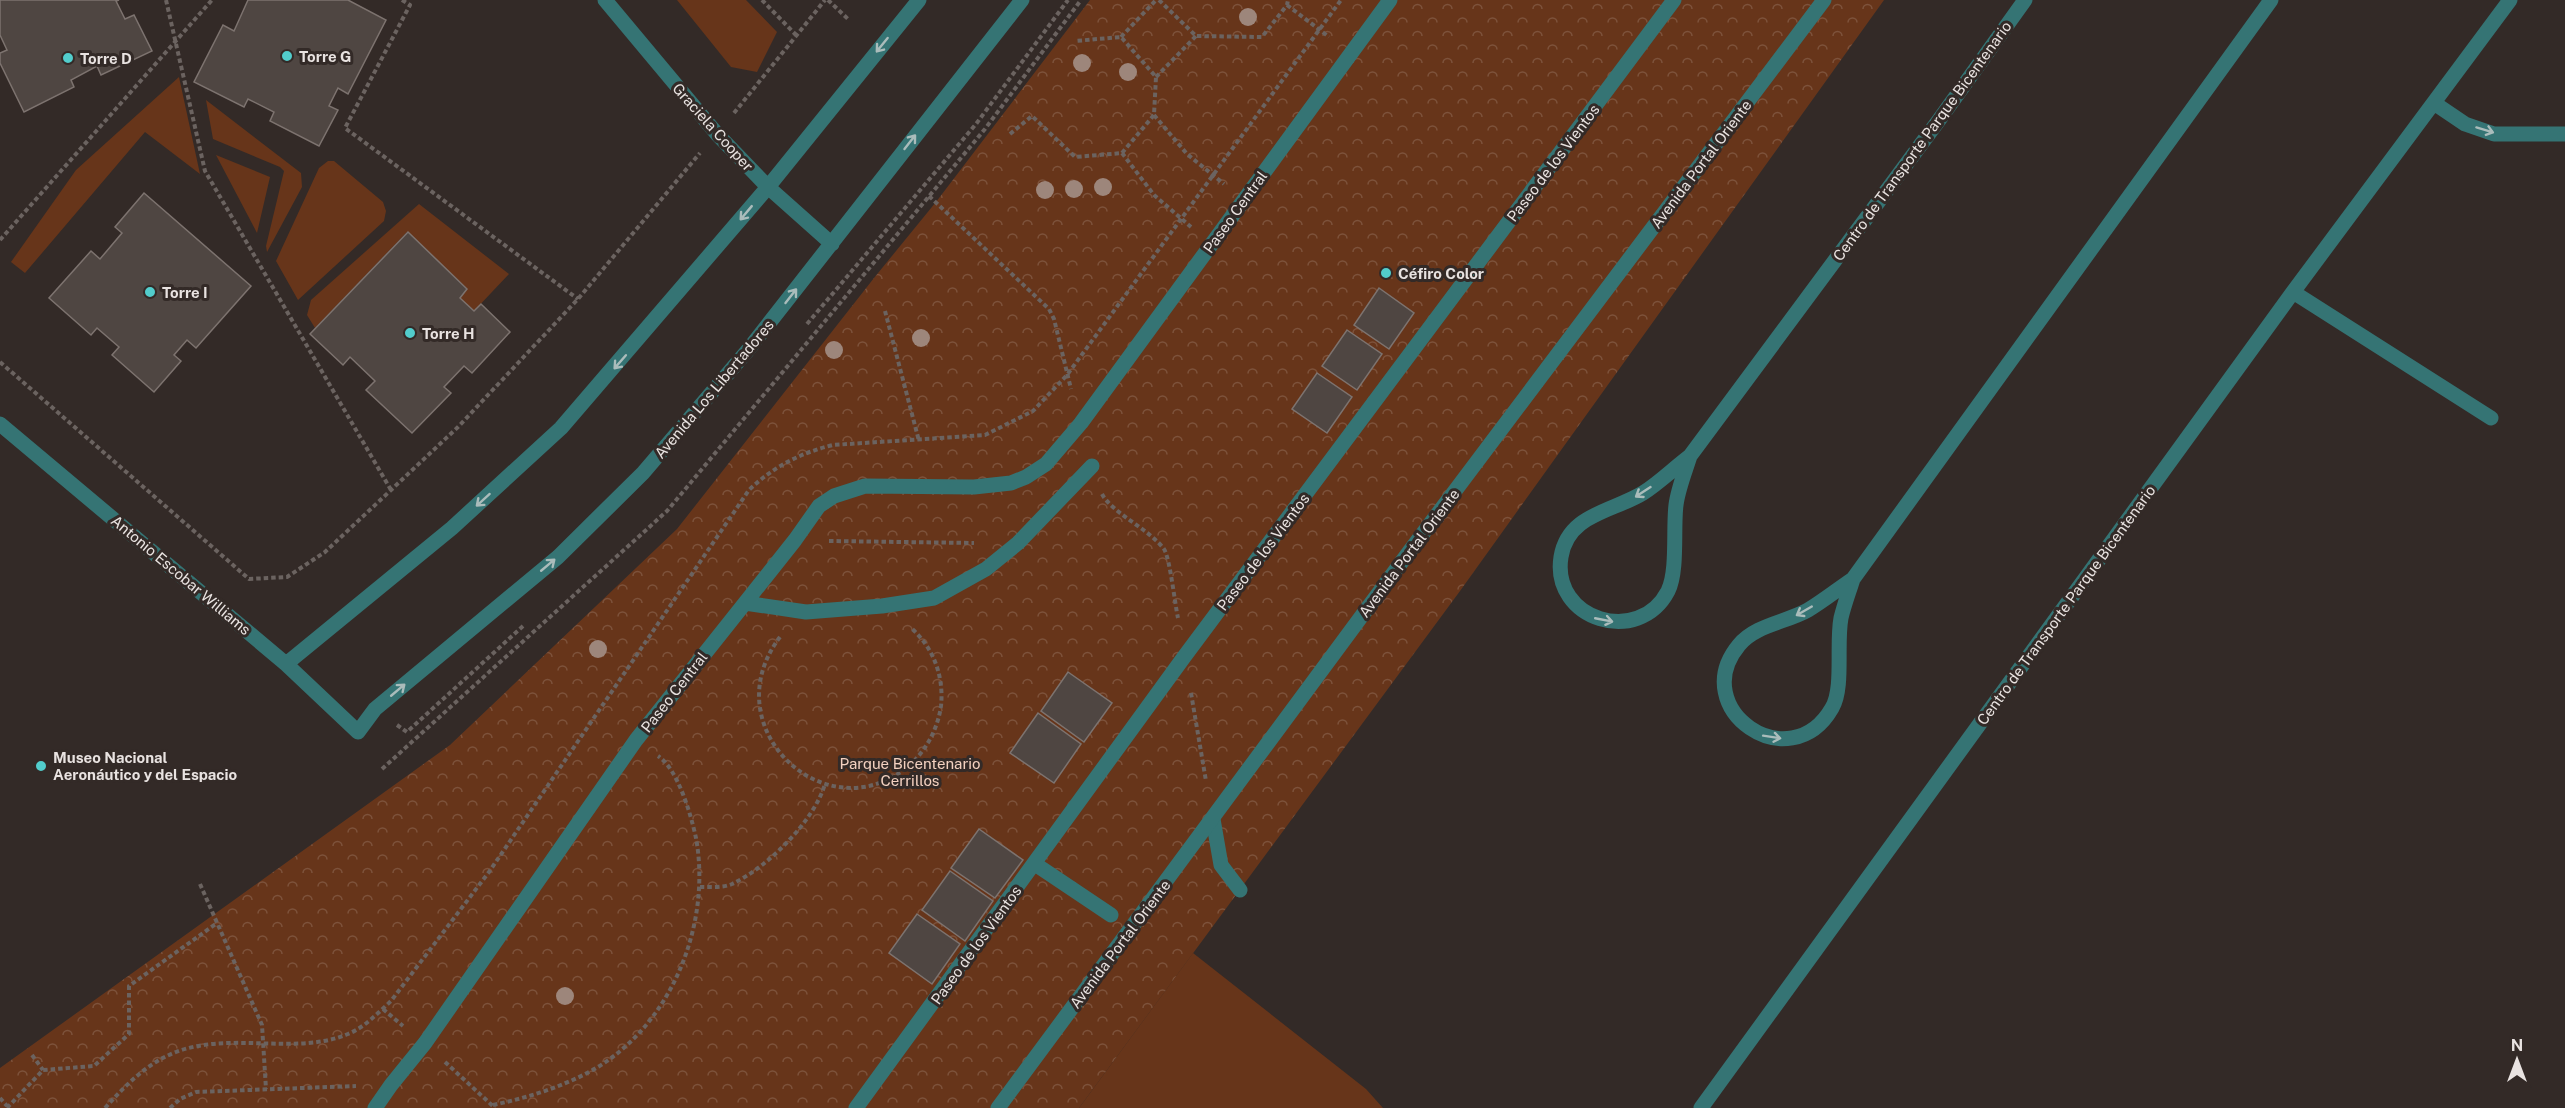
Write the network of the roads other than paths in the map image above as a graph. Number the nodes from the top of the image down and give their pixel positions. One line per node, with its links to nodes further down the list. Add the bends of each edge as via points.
1 (605, 0): 12 (street, Graciela Cooper, via 717,134)
2 (920, 0): 12 (street, one-way to 12)
3 (1022, 0): 13 (street, Avenida Los Libertadores, one-way to 3)
4 (1390, 0): 20 (street, Paseo Central, via 1081,423 1046,464 1026,477 990,486 865,486 834,496 819,506)
5 (1674, 0): 24 (street, Paseo de los Vientos)
6 (1824, 0): 23 (street, Avenida Portal Oriente)
7 (2025, 0): 17 (street, Centro de Transporte Parque Bicentenario)
8 (2271, 0): 19 (street)
9 (2510, 0): 10 (street, Centro de Transporte Parque Bicentenario)
10 (2434, 103): 11 (street, one-way to 11, via 2465,124 2494,134); 14 (street, Centro de Transporte Parque Bicentenario)
11 (2565, 134)
12 (768, 187): 13 (street, Graciela Cooper); 21 (street, one-way to 21, via 561,428 452,528)
13 (832, 244): 22 (street, Avenida Los Libertadores, one-way to 13, via 375,709 558,557 643,472)
14 (2293, 292): 15 (street); 30 (street, Centro de Transporte Parque Bicentenario)
15 (2491, 418)
16 (0, 424): 21 (street, Antonio Escobar Williams)
17 (1689, 456): 17 (street, one-way to 17, via 1644,493 1590,516 1566,542 1561,576 1567,593 1593,617 1610,622 1645,615 1659,605 1669,590 1674,572 1676,503)
18 (1092, 466): 20 (street, via 1018,543 986,569 934,598 806,612)
19 (1853, 579): 19 (street, one-way to 19, via 1808,610 1754,633 1740,643 1730,658 1725,676 1731,710 1757,734 1774,739 1809,732 1833,706 1838,689 1840,619)
20 (745, 603): 27 (street, Paseo Central, via 636,740)
21 (286, 663): 22 (street, Antonio Escobar Williams)
22 (358, 732)
23 (1213, 819): 25 (street, via 1221,865); 29 (street, Avenida Portal Oriente)
24 (1035, 864): 26 (street); 28 (street, Paseo de los Vientos)
25 (1240, 890)
26 (1111, 915)
27 (375, 1108)
28 (856, 1108)
29 (998, 1108)
30 (1701, 1108)

